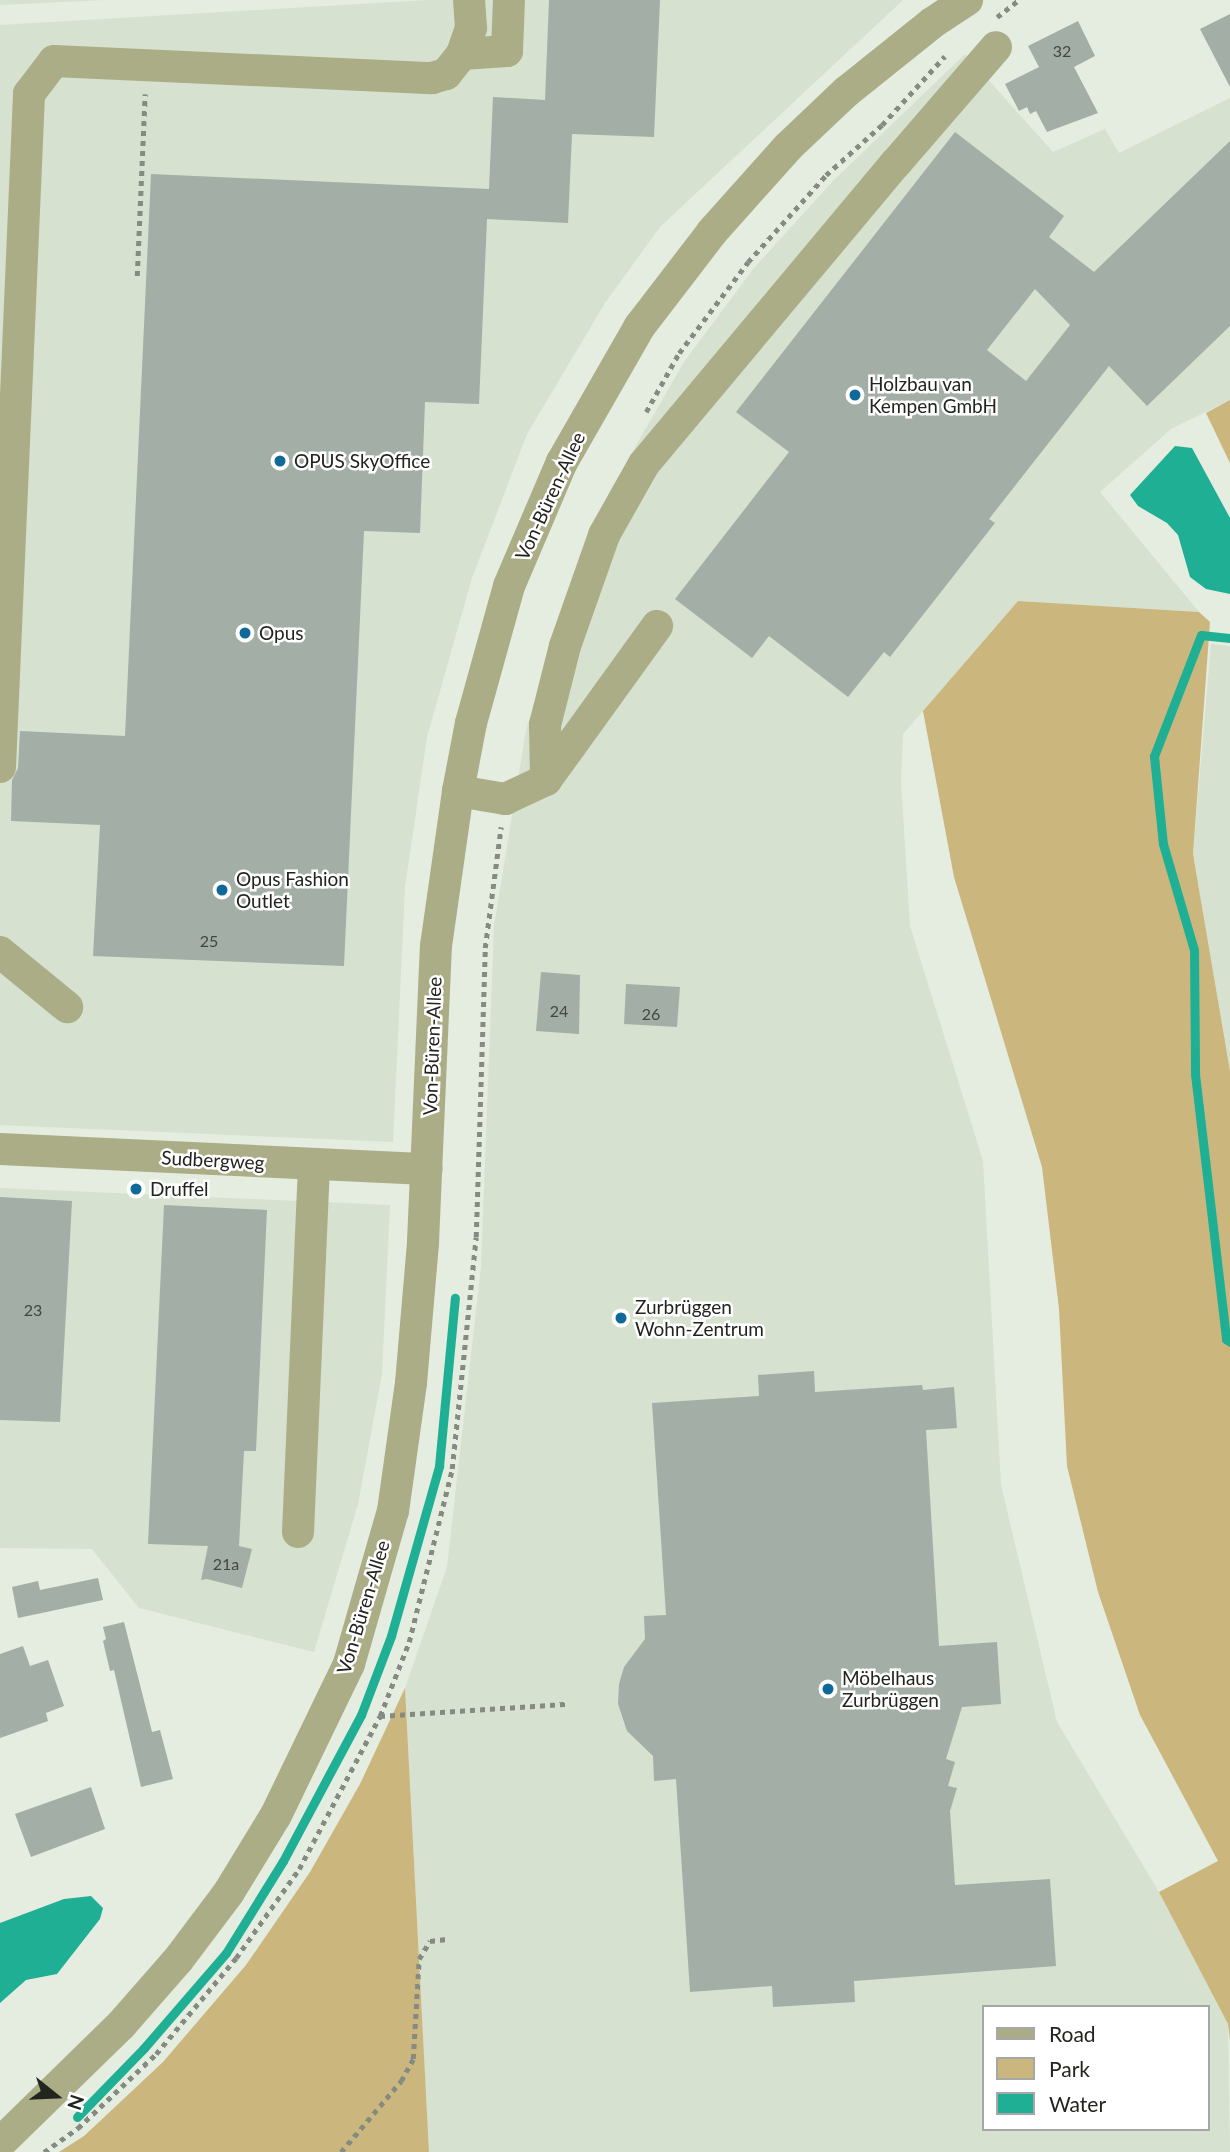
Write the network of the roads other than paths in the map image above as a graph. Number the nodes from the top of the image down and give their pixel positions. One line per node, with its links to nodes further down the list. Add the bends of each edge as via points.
1 (469, 0): 5 (street, via 471,28)
2 (509, 0): 5 (street, via 507,51)
3 (967, 0): 9 (street, Von-Büren-Allee, via 846,92 789,146 712,232 640,326 562,462 509,586 471,723)
4 (992, 35): 8 (street, via 895,163 644,464 604,535 565,646 545,725)
5 (462, 54): 7 (street, via 446,74 432,78 54,61 29,94)
6 (657, 626): 8 (street)
7 (0, 767)
8 (546, 780): 9 (street, via 505,799)
9 (458, 791): 14 (street, Von-Büren-Allee, via 436,946)
10 (0, 953): 11 (street)
11 (67, 1007)
12 (0, 1149): 13 (street, Sudbergweg)
13 (314, 1164): 14 (street, Sudbergweg); 15 (street)
14 (427, 1169): 16 (street, Von-Büren-Allee, via 411,1383 393,1511 349,1664 276,1815 229,1892 121,2025)
15 (298, 1532)
16 (0, 2143)

